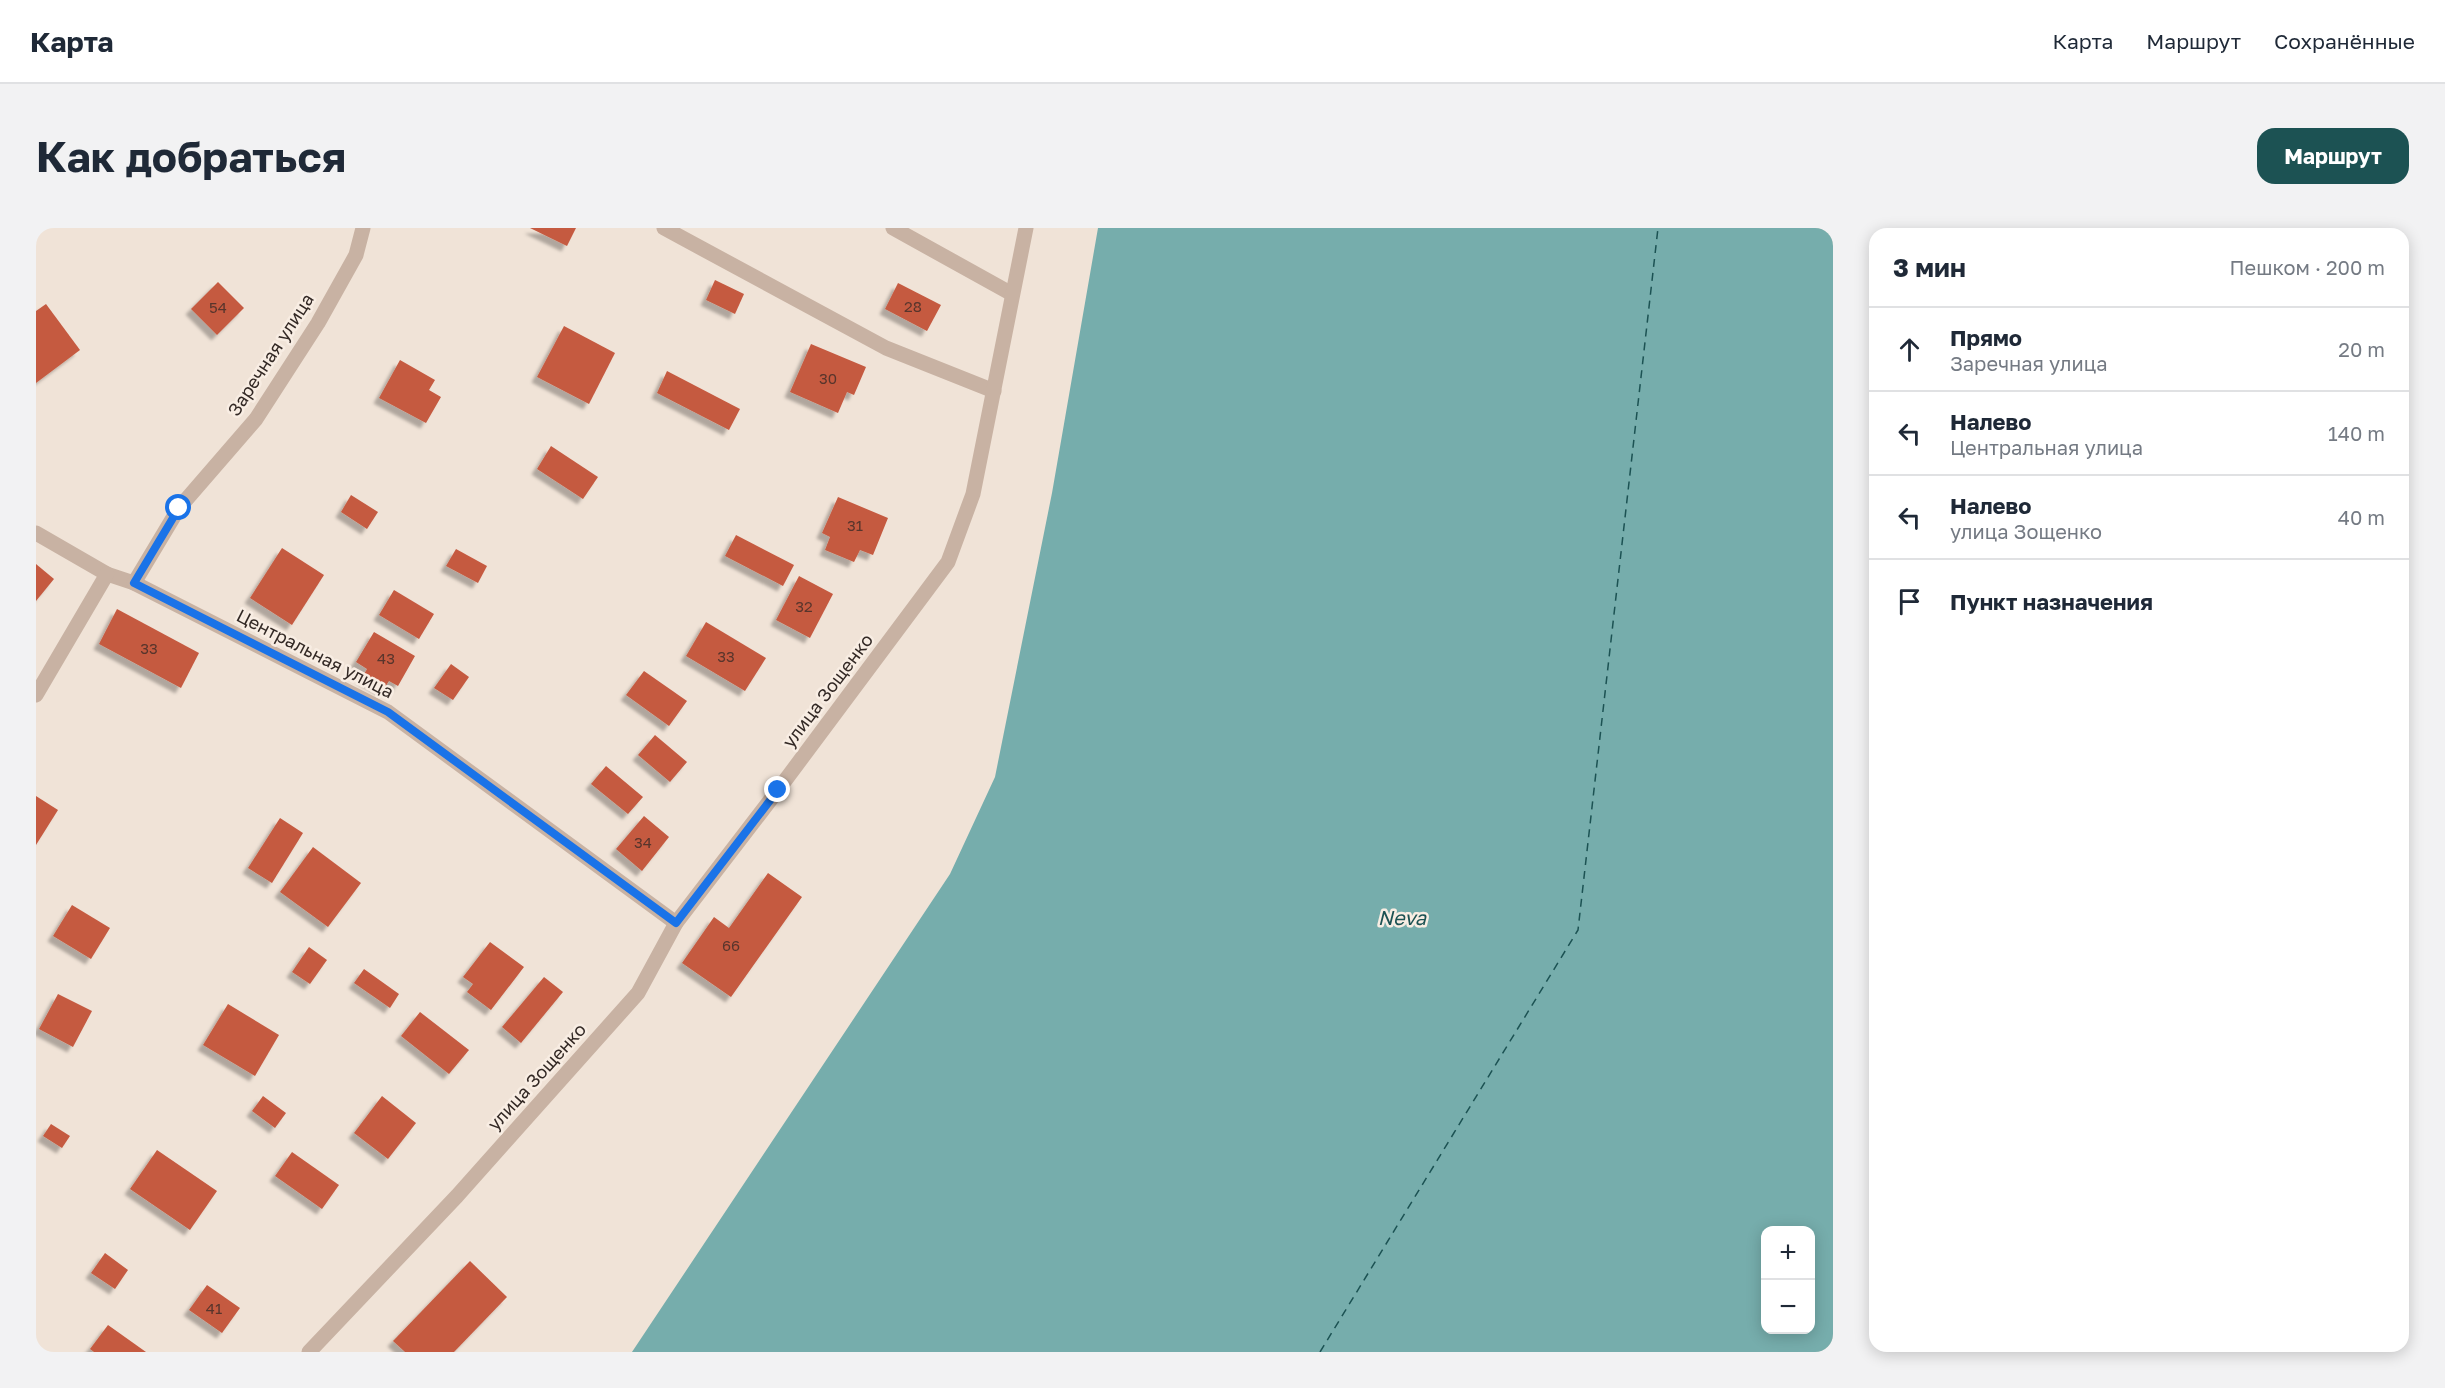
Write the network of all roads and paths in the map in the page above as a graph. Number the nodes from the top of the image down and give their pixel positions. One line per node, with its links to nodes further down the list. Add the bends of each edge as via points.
1 (363, 228): 9 (street, Заречная улица, via 356,255 318,323 256,419 179,508)
2 (664, 228): 6 (street, via 886,348)
3 (893, 228): 5 (street)
4 (1026, 228): 5 (street, улица Зощенко)
5 (1012, 294): 6 (street, улица Зощенко)
6 (994, 391): 11 (street, улица Зощенко, via 974,494 948,562)
7 (36, 533): 8 (street, Центральная улица)
8 (107, 574): 9 (street, Центральная улица); 10 (street)
9 (134, 583): 11 (street, Центральная улица, via 388,712)
10 (36, 695)
11 (676, 923): 12 (street, улица Зощенко, via 638,993 457,1196)
12 (309, 1352)

